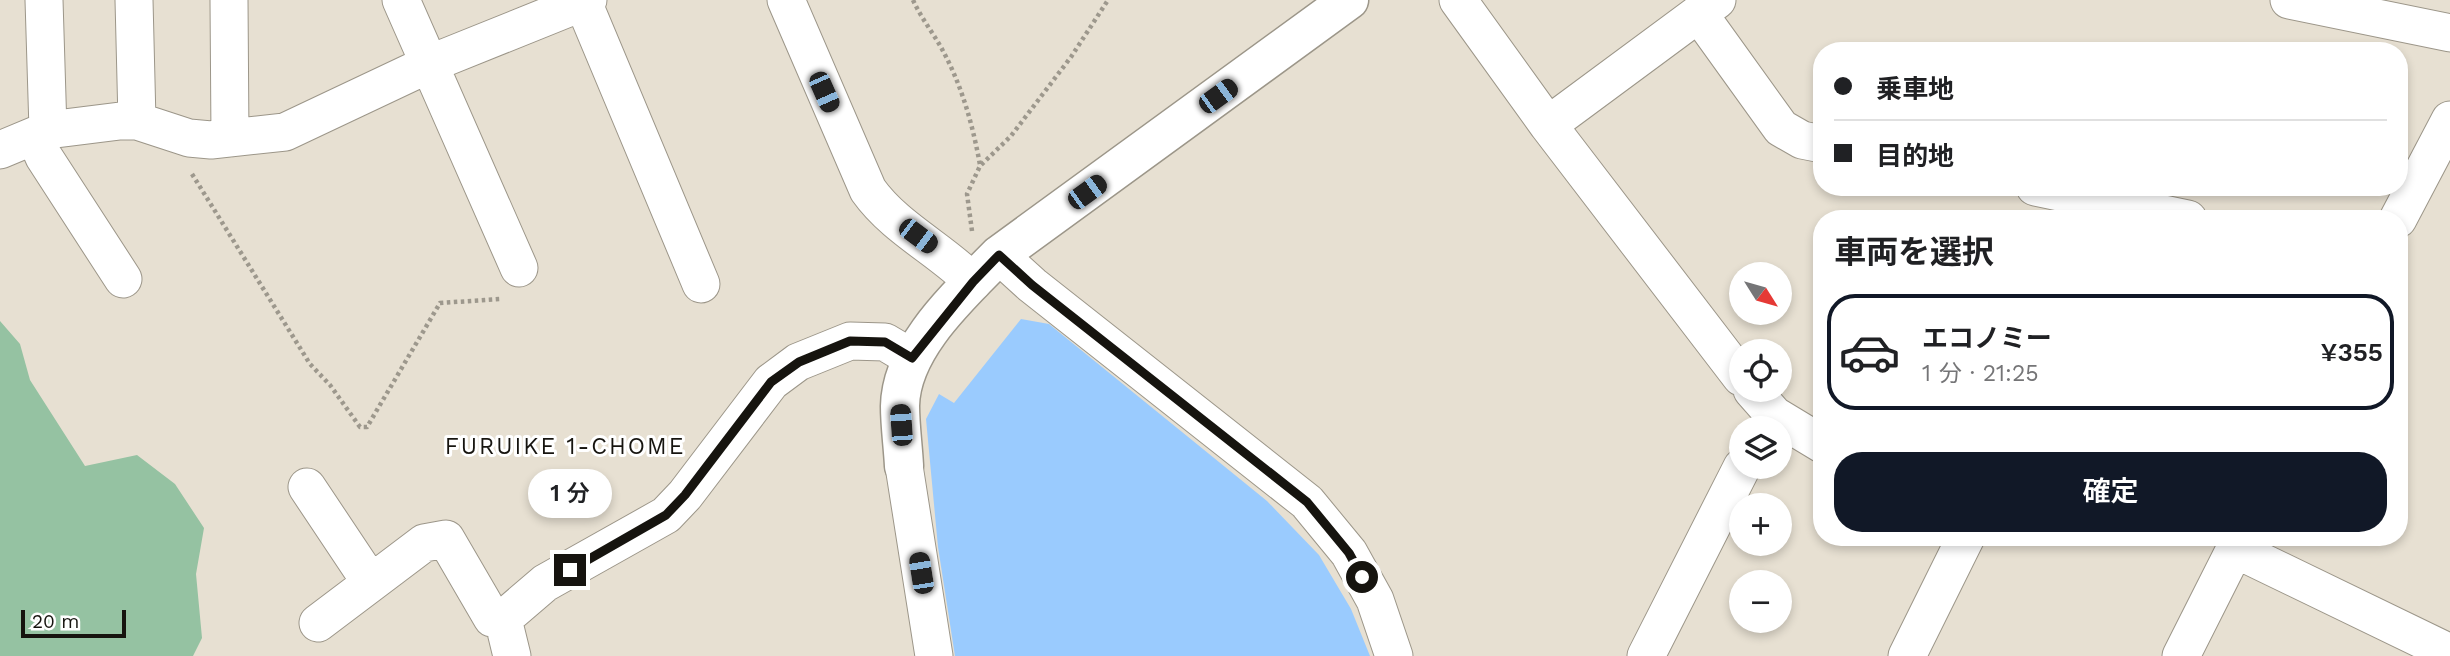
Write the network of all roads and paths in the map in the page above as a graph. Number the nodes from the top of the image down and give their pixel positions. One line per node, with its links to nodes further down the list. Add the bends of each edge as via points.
1 (44, 0): 18 (street)
2 (134, 0): 16 (street)
3 (229, 0): 20 (street)
4 (401, 0): 14 (street)
5 (786, 0): 30 (street, via 868,190 881,209)
6 (912, 0): 23 (path, via 943,50 973,124)
7 (1108, 0): 23 (path, via 1011,136)
8 (1349, 0): 27 (street)
9 (1458, 0): 17 (street)
10 (2289, 0): 13 (street)
11 (585, 1): 14 (street); 31 (street)
12 (1708, 7): 17 (street); 21 (street, via 1781,128)
13 (2450, 33)
14 (429, 64): 20 (street, via 285,132); 28 (street)
15 (2450, 120): 26 (street)
16 (137, 121): 18 (street, via 88,123); 19 (street)
17 (1548, 125): 33 (street)
18 (42, 133): 22 (street); 29 (street, via 44,157)
19 (189, 138): 20 (street); 28 (path, via 192,175 201,191 310,364 360,427 367,427 440,303 501,300)
20 (230, 138)
21 (1813, 142)
22 (0, 150)
23 (980, 166): 27 (path, via 967,194 971,225 975,241)
24 (2068, 196): 25 (street)
25 (2119, 210)
26 (2403, 210)
27 (999, 255): 30 (street); 48 (street, via 1307,502 1349,553 1375,600)
28 (519, 268)
29 (123, 279)
30 (973, 282): 32 (street)
31 (701, 284)
32 (912, 358): 36 (street, via 900,404); 43 (street, via 885,342 850,341 799,362 771,382 666,515 545,583)
33 (1729, 361)
34 (1763, 411): 35 (street)
35 (1813, 439)
36 (904, 466): 47 (street)
37 (1736, 479): 49 (street)
38 (307, 488): 42 (street)
39 (1962, 546): 50 (street)
40 (2236, 546): 51 (street)
41 (2244, 546): 45 (street)
42 (371, 583): 43 (street, via 424,543 446,539 492,618); 44 (street)
43 (503, 619): 46 (street)
44 (318, 623)
45 (2450, 653)
46 (512, 656)
47 (934, 656)
48 (1394, 656)
49 (1646, 656)
50 (1907, 656)
51 (2181, 656)

